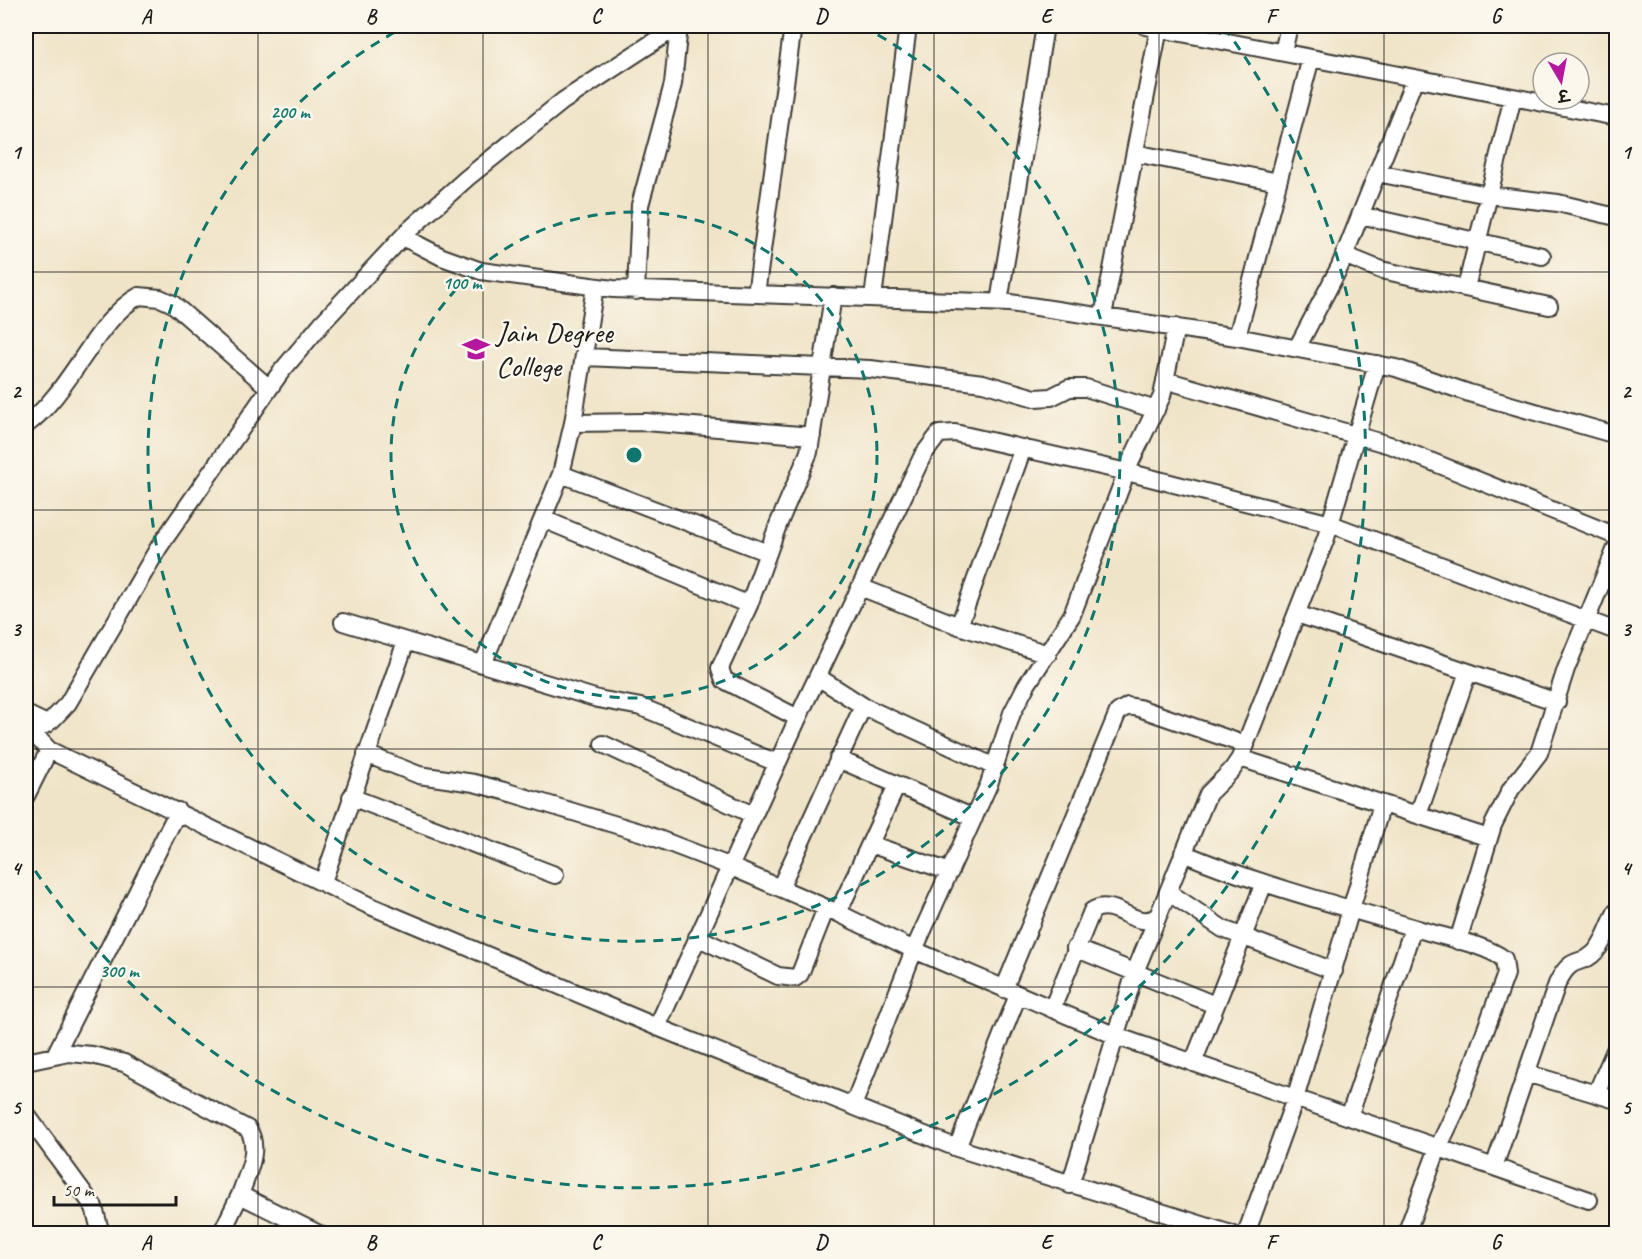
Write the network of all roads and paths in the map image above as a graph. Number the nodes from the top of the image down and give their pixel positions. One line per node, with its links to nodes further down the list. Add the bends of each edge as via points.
1 (678, 26): 18 (street, via 563,101 467,178); 24 (street, via 673,84 640,205)
2 (793, 26): 25 (street)
3 (908, 26): 27 (street)
4 (1045, 26): 28 (street)
5 (1289, 26): 7 (street)
6 (1152, 27): 7 (street); 12 (street)
7 (1283, 52): 8 (street)
8 (1311, 58): 9 (street); 14 (street)
9 (1415, 78): 10 (street); 13 (street)
10 (1513, 97): 11 (street); 15 (street)
11 (1617, 117)
12 (1135, 153): 14 (street); 30 (street)
13 (1377, 173): 15 (street); 16 (street)
14 (1278, 182): 32 (street)
15 (1488, 195): 17 (street, via 1558,203); 19 (street)
16 (1360, 215): 19 (street); 20 (street)
17 (1617, 217)
18 (403, 237): 22 (street, via 482,271); 38 (street, via 323,322)
19 (1477, 241): 21 (street); 23 (street)
20 (1344, 255): 23 (street, via 1367,266); 33 (street)
21 (1542, 256)
22 (596, 287): 24 (street); 34 (street)
23 (1466, 288): 29 (street)
24 (636, 291): 25 (street)
25 (756, 294): 26 (street)
26 (833, 296): 27 (street); 36 (street)
27 (873, 298): 28 (street)
28 (999, 302): 30 (street)
29 (1549, 306)
30 (1103, 316): 31 (street)
31 (1176, 327): 32 (street); 37 (street)
32 (1237, 337): 33 (street)
33 (1297, 348): 35 (street)
34 (584, 357): 36 (street); 40 (street)
35 (1377, 364): 43 (street); 44 (street)
36 (822, 367): 39 (street, via 983,383 1035,398 1051,397 1069,388 1086,388); 42 (street)
37 (1165, 380): 39 (street); 43 (street)
38 (269, 388): 41 (street, via 173,304 139,296 120,310 55,398); 69 (street, via 155,554 68,704)
39 (1156, 410): 46 (street)
40 (573, 423): 42 (street, via 646,422); 47 (street)
41 (26, 425)
42 (812, 435): 52 (street, via 803,471)
43 (1357, 435): 49 (street); 50 (street, via 1426,458)
44 (1617, 435)
45 (1023, 448): 46 (street); 53 (street, via 955,433 946,432 934,438); 58 (street)
46 (1127, 472): 49 (street); 61 (street, via 1072,615)
47 (561, 474): 48 (street); 52 (street)
48 (543, 519): 54 (street); 62 (street)
49 (1331, 524): 55 (street); 56 (street)
50 (1617, 536)
51 (1617, 548): 56 (street)
52 (768, 553): 54 (street)
53 (860, 587): 58 (street); 64 (street)
54 (749, 605): 68 (street, via 723,659 720,675 733,686)
55 (1297, 614): 63 (street); 72 (street)
56 (1587, 619): 59 (street); 65 (street)
57 (343, 622): 60 (street)
58 (959, 626): 61 (street)
59 (1617, 631)
60 (406, 641): 62 (street); 73 (street)
61 (1048, 654): 76 (street, via 1012,713)
62 (483, 664): 75 (street, via 598,699 641,707)
63 (1468, 672): 65 (street); 83 (street)
64 (818, 677): 66 (street); 68 (street)
65 (1557, 702): 85 (street, via 1539,753 1504,800)
66 (863, 706): 74 (street); 76 (street)
67 (26, 714): 69 (street)
68 (798, 718): 75 (street)
69 (35, 732): 71 (street)
70 (603, 744): 82 (street)
71 (49, 750): 78 (street); 81 (street)
72 (1243, 751): 80 (street); 87 (street, via 1232,770 1208,794); 107 (street, via 1139,708 1128,706 1118,712)
73 (366, 754): 79 (street); 88 (street, via 419,775 484,786 619,825)
74 (838, 759): 77 (street); 93 (street)
75 (777, 763): 82 (street)
76 (995, 767): 84 (street)
77 (897, 785): 84 (street); 86 (street)
78 (26, 796)
79 (351, 797): 90 (street); 91 (street)
80 (1382, 804): 83 (street); 95 (street)
81 (178, 811): 91 (street); 113 (street)
82 (753, 815): 88 (street)
83 (1418, 815): 85 (street)
84 (974, 818): 89 (street)
85 (1488, 838): 102 (street)
86 (870, 844): 89 (street); 96 (street)
87 (1183, 853): 92 (street); 94 (street)
88 (729, 866): 93 (street); 100 (street)
89 (950, 872): 104 (street)
90 (555, 875)
91 (323, 882): 110 (street)
92 (1264, 883): 95 (street); 101 (street)
93 (780, 888): 96 (street)
94 (1168, 892): 98 (street); 101 (street, via 1214,924)
95 (1351, 909): 99 (street); 105 (street)
96 (832, 910): 100 (street, via 795,978 778,976); 104 (street)
97 (1617, 912): 116 (street, via 1597,950 1563,972)
98 (1158, 916): 103 (street, via 1143,921 1112,907 1098,907 1087,918); 106 (street)
99 (1413, 928): 102 (street); 122 (street)
100 (697, 937): 110 (street)
101 (1242, 937): 105 (street); 108 (street)
102 (1458, 941): 124 (street, via 1498,954 1504,959 1506,974 1457,1108)
103 (1076, 948): 106 (street); 109 (street)
104 (914, 950): 107 (street); 120 (street)
105 (1334, 971): 118 (street)
106 (1135, 972): 108 (street); 111 (street)
107 (1011, 992): 109 (street); 123 (street)
108 (1215, 1005): 115 (street)
109 (1052, 1009): 111 (street)
110 (657, 1027): 120 (street)
111 (1116, 1036): 115 (street); 126 (street)
112 (1617, 1048): 117 (street)
113 (55, 1055): 114 (street); 127 (street, via 92,1055 124,1064 248,1128 254,1151)
114 (26, 1062)
115 (1192, 1064): 118 (street)
116 (1526, 1073): 117 (street); 125 (street)
117 (1596, 1094): 119 (street)
118 (1295, 1099): 122 (street); 133 (street)
119 (1617, 1100)
120 (853, 1106): 123 (street)
121 (26, 1114): 129 (street, via 94,1207)
122 (1349, 1117): 124 (street)
123 (957, 1148): 126 (street)
124 (1438, 1148): 125 (street); 134 (street)
125 (1494, 1167): 128 (street)
126 (1070, 1185): 132 (street)
127 (240, 1195): 130 (street); 131 (street)
128 (1589, 1200)
129 (101, 1233)
130 (221, 1233)
131 (320, 1233)
132 (1231, 1233)
133 (1246, 1233)
134 (1407, 1233)

